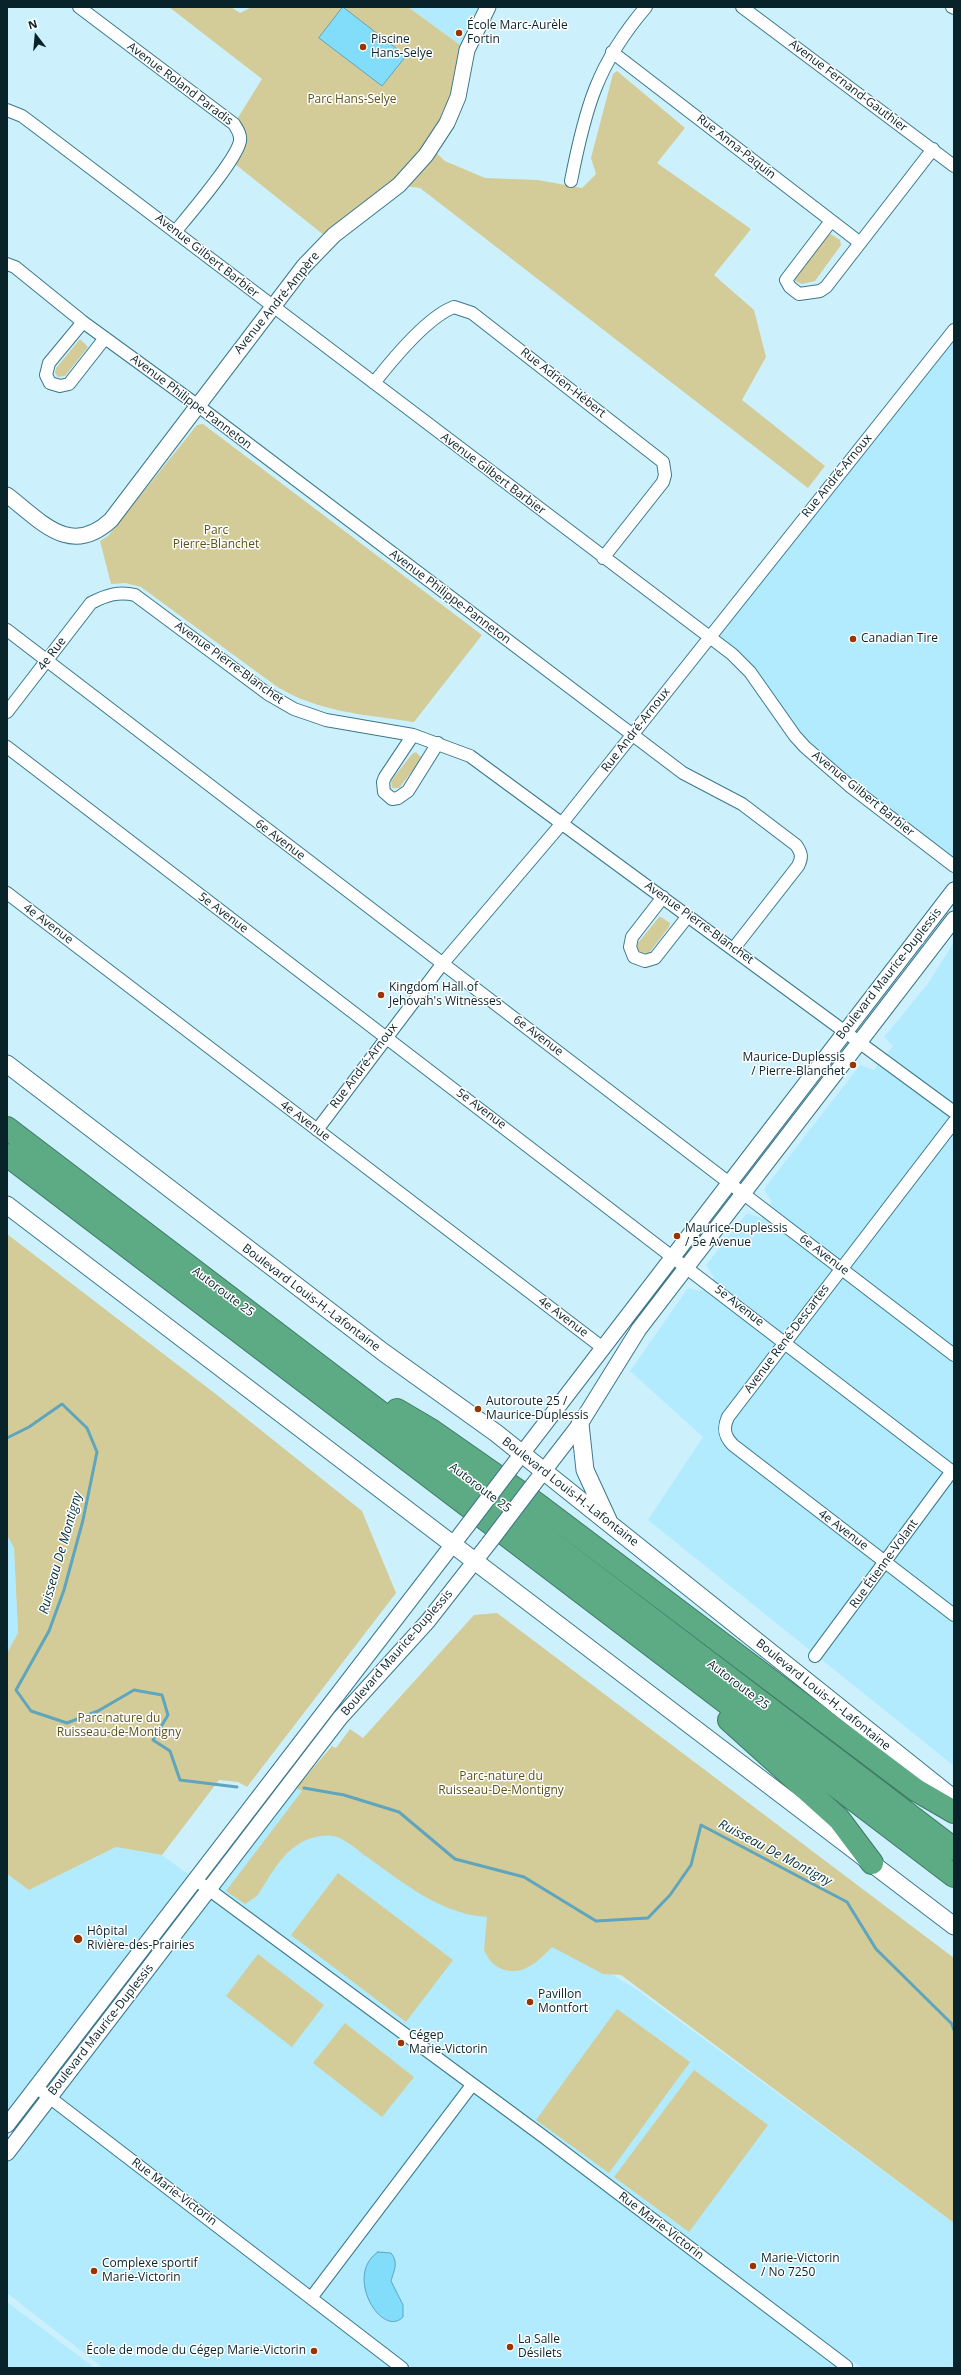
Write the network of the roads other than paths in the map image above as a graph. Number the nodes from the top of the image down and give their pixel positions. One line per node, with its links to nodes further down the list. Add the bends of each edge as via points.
1 (79, 7): 11 (street, Avenue Roland Paradis, via 234,124 240,133 240,140 230,160)
2 (488, 7): 14 (street, Avenue André-Ampère, via 467,50 458,97 447,122 426,155 399,185 334,235 304,266)
3 (646, 7): 5 (street)
4 (742, 7): 7 (street, Avenue Fernand-Gauthier)
5 (612, 52): 9 (street, via 598,79 580,133); 10 (street, Rue Anna-Paquin)
6 (7, 110): 11 (street, Avenue Gilbert Barbier, via 22,116)
7 (932, 149): 8 (street, Avenue Fernand-Gauthier); 12 (street)
8 (954, 166)
9 (571, 181)
10 (831, 221): 12 (street, Rue Anna-Paquin); 12 (street, via 786,280 794,291 799,294 824,289)
11 (175, 232): 14 (street, Avenue Gilbert Barbier)
12 (859, 242)
13 (7, 264): 15 (street, Avenue Philippe-Panneton, via 15,267)
14 (273, 307): 18 (street, Avenue Gilbert Barbier); 19 (street, Avenue André-Ampère)
15 (83, 322): 17 (street, Avenue Philippe-Panneton); 17 (street, via 49,363 46,374 50,383 60,386 70,384)
16 (954, 330): 24 (street, Rue André-Arnoux)
17 (105, 338): 19 (street, Avenue Philippe-Panneton)
18 (374, 383): 21 (street, Avenue Gilbert Barbier); 21 (street, Rue Adrien-Hébert, via 394,358 438,315 454,307 472,313 663,462 666,469 663,482)
19 (197, 405): 20 (street, Avenue André-Ampère, via 100,530 88,535 66,536); 27 (street, Avenue Philippe-Panneton)
20 (7, 495)
21 (603, 558): 24 (street, Avenue Gilbert Barbier)
22 (99, 599): 25 (street, 4e Rue, via 85,609); 28 (street, Avenue Pierre-Blanchet, via 107,595 126,593 144,600 268,694 294,710 326,720)
23 (7, 630): 25 (street, 6e Avenue)
24 (708, 636): 27 (street, Rue André-Arnoux); 32 (street, Avenue Gilbert Barbier, via 750,672 795,736 826,767)
25 (47, 661): 26 (street, 4e Rue); 39 (street, 6e Avenue)
26 (7, 712)
27 (632, 734): 31 (street, Rue André-Arnoux); 38 (street, Avenue Philippe-Panneton, via 683,773 742,804 796,845 800,852 801,860 798,866)
28 (413, 735): 29 (street, Avenue Pierre-Blanchet); 29 (street, via 383,782 384,792 392,799 408,791)
29 (438, 743): 31 (street, Avenue Pierre-Blanchet, via 476,760)
30 (7, 747): 41 (street, 5e Avenue)
31 (563, 822): 35 (street, Avenue Pierre-Blanchet); 39 (street, Rue André-Arnoux)
32 (954, 866)
33 (954, 890): 40 (street, Boulevard Maurice-Duplessis)
34 (7, 894): 47 (street, 4e Avenue)
35 (663, 897): 36 (street, Avenue Pierre-Blanchet); 36 (street, via 632,937 630,947 634,957 645,961 655,958)
36 (688, 916): 38 (street, Avenue Pierre-Blanchet)
37 (954, 919): 42 (street, Boulevard Maurice-Duplessis)
38 (734, 948): 40 (street, Avenue Pierre-Blanchet)
39 (443, 963): 41 (street, Rue André-Arnoux); 49 (street, 6e Avenue)
40 (846, 1031): 42 (street, Avenue Pierre-Blanchet); 49 (street, Boulevard Maurice-Duplessis)
41 (386, 1037): 47 (street, Rue André-Arnoux); 52 (street, 5e Avenue)
42 (860, 1041): 44 (street, Avenue Pierre-Blanchet); 50 (street, Boulevard Maurice-Duplessis)
43 (7, 1064): 61 (main road, Boulevard Louis-H.-Lafontaine, via 383,1352)
44 (954, 1112)
45 (954, 1122): 54 (street, Avenue René-Descartes)
46 (7, 1128): 58 (highway, Autoroute 25)
47 (317, 1130): 56 (street, 4e Avenue)
48 (7, 1155): 69 (highway, Autoroute 25)
49 (729, 1183): 50 (street, 6e Avenue); 52 (street, Boulevard Maurice-Duplessis)
50 (743, 1194): 53 (street, Boulevard Maurice-Duplessis); 54 (street, 6e Avenue)
51 (7, 1204): 65 (main road)
52 (673, 1256): 53 (street, 5e Avenue); 56 (street, Boulevard Maurice-Duplessis)
53 (687, 1266): 55 (street, 5e Avenue); 59 (street, Boulevard Maurice-Duplessis, via 639,1329)
54 (841, 1268): 55 (street, Avenue René-Descartes); 57 (street, 6e Avenue)
55 (784, 1341): 60 (street, Avenue René-Descartes, via 724,1425 727,1440); 63 (street, 5e Avenue)
56 (603, 1348): 61 (street, Boulevard Maurice-Duplessis)
57 (954, 1355)
58 (319, 1365): 72 (highway, via 431,1430 483,1465 916,1790); 73 (highway, Autoroute 25)
59 (580, 1424): 62 (street, Boulevard Maurice-Duplessis); 64 (main road, via 585,1470)
60 (733, 1445): 67 (street, 4e Avenue)
61 (522, 1454): 62 (main road, Boulevard Louis-H.-Lafontaine); 65 (street, Boulevard Maurice-Duplessis, bridge)
62 (544, 1471): 64 (main road, Boulevard Louis-H.-Lafontaine); 66 (street, Boulevard Maurice-Duplessis, bridge)
63 (953, 1472): 67 (street, Rue Étienne-Volant)
64 (610, 1524): 71 (main road, Boulevard Louis-H.-Lafontaine)
65 (453, 1545): 66 (main road); 76 (street, Boulevard Maurice-Duplessis)
66 (475, 1561): 74 (main road); 77 (street, Boulevard Maurice-Duplessis, via 428,1621 340,1718)
67 (885, 1562): 68 (street, 4e Avenue); 70 (street, Rue Étienne-Volant)
68 (954, 1615)
69 (652, 1646): 74 (highway, via 769,1758 838,1819); 75 (highway, Autoroute 25)
70 (815, 1656)
71 (954, 1799)
72 (954, 1812)
73 (954, 1849)
74 (872, 1863): 78 (main road)
75 (954, 1876)
76 (196, 1880): 77 (street, Rue Marie-Victorin); 80 (street, Boulevard Maurice-Duplessis)
77 (209, 1890): 79 (street, Rue Marie-Victorin); 81 (street, Boulevard Maurice-Duplessis)
78 (954, 1926)
79 (472, 2085): 84 (street); 86 (street, Rue Marie-Victorin, via 846,2366)
80 (36, 2087): 81 (street, Rue Marie-Victorin); 82 (street, Boulevard Maurice-Duplessis)
81 (50, 2097): 83 (street, Boulevard Maurice-Duplessis); 84 (street, Rue Marie-Victorin)
82 (7, 2124)
83 (7, 2153)
84 (311, 2298): 85 (street, Rue Marie-Victorin)
85 (402, 2368)
86 (845, 2368)

